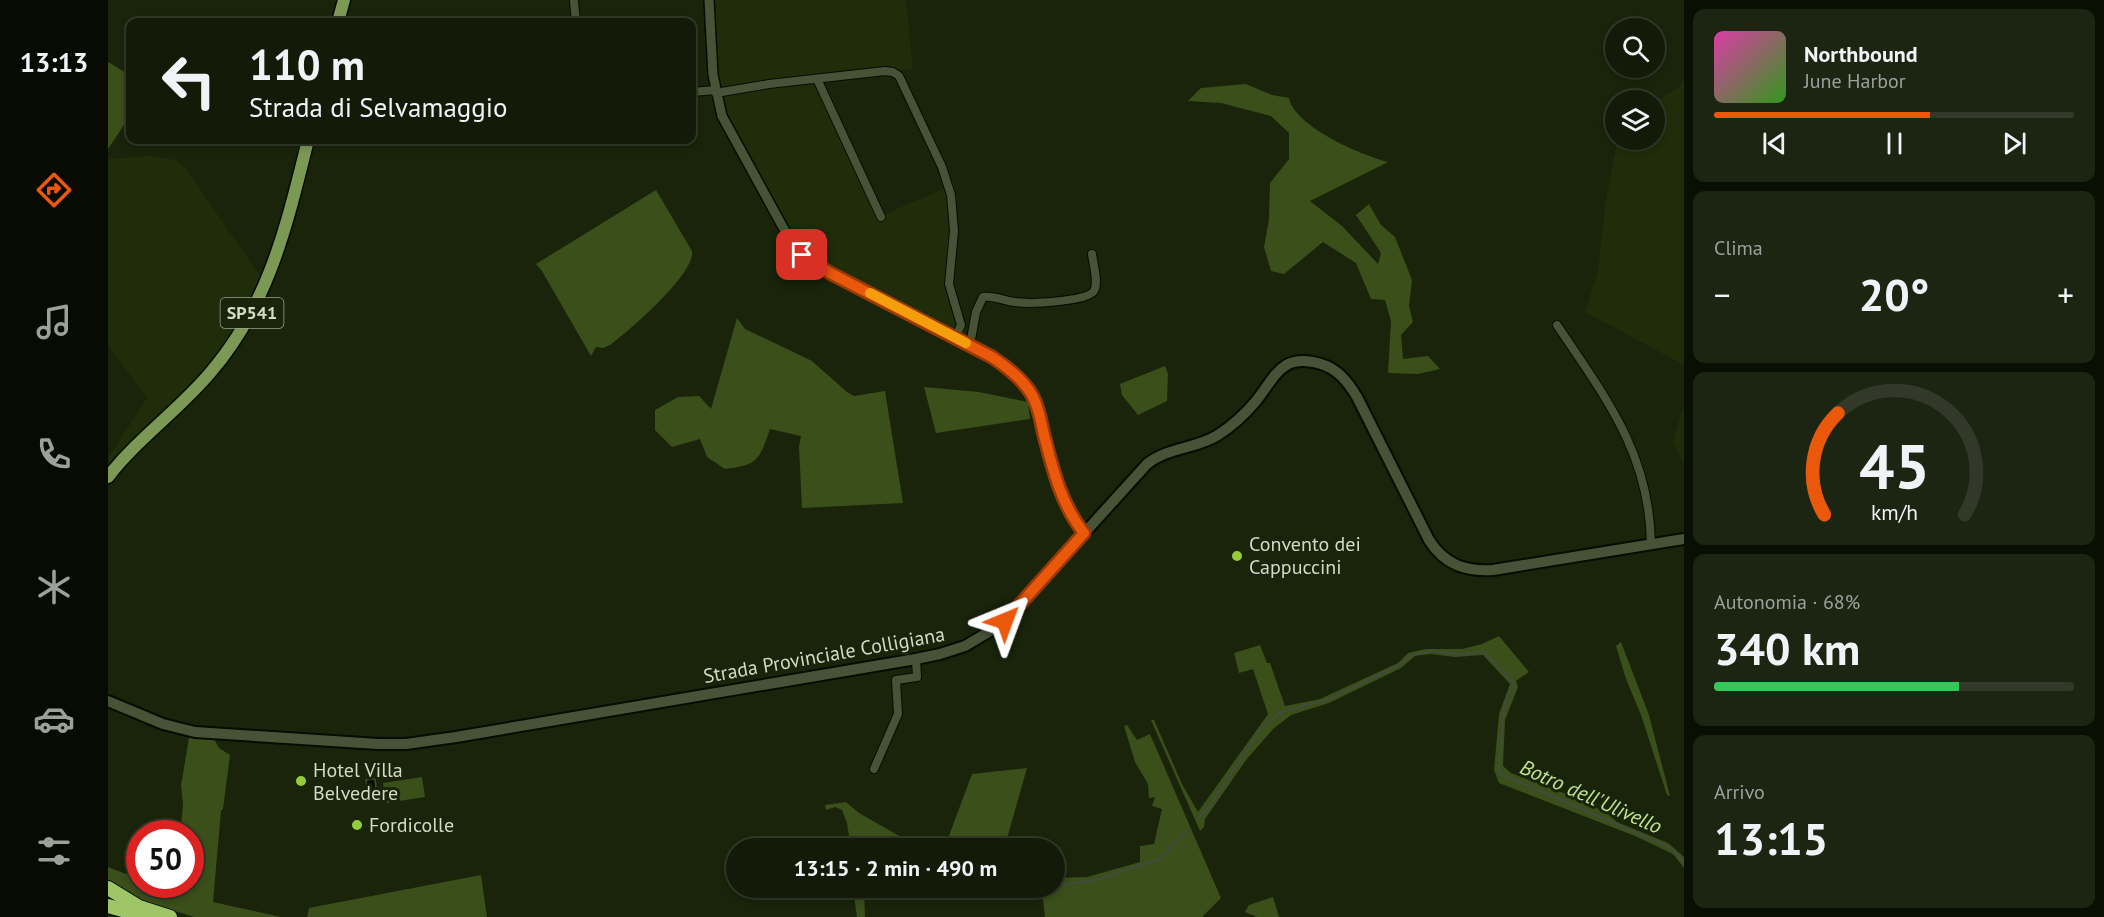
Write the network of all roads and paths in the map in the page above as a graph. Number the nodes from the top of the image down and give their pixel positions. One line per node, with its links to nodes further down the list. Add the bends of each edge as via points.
1 (344, 0): 4 (main road)
2 (709, 0): 7 (street)
3 (574, 2): 5 (street)
4 (339, 18)
5 (576, 18)
6 (817, 79): 7 (street); 10 (street); 13 (street, via 885,71 902,80 951,195 954,231 949,284 961,325)
7 (716, 91): 8 (street); 13 (street, via 731,134 797,249 830,273)
8 (696, 92)
9 (307, 144): 15 (main road, SP541, via 274,263 245,324 208,376)
10 (881, 217)
11 (1092, 254): 14 (street, via 1096,285 1090,295 1029,302 983,297)
12 (1557, 325): 18 (street, via 1627,436 1646,496)
13 (956, 338): 14 (street)
14 (970, 345): 16 (street, via 1005,366 1032,394 1059,490)
15 (108, 477)
16 (1084, 533): 18 (main road, Strada Provinciale Colligiana, via 1150,461 1218,435 1254,404 1278,370 1306,361 1324,365 1343,377 1429,540 1453,564 1468,570 1487,570); 19 (main road, Strada Provinciale Colligiana, via 1016,610 994,629 966,646)
17 (1684, 539): 18 (main road, Strada Provinciale Colligiana)
18 (1651, 545)
19 (916, 659): 20 (main road, Strada Provinciale Colligiana, via 406,744 195,732 163,724); 21 (street, via 917,676 896,680 898,714)
20 (108, 701)
21 (874, 769)
22 (108, 888): 27 (highway, via 134,904)
23 (108, 906): 26 (highway)
24 (108, 915): 25 (highway)
25 (117, 917)
26 (148, 917)
27 (170, 917)

